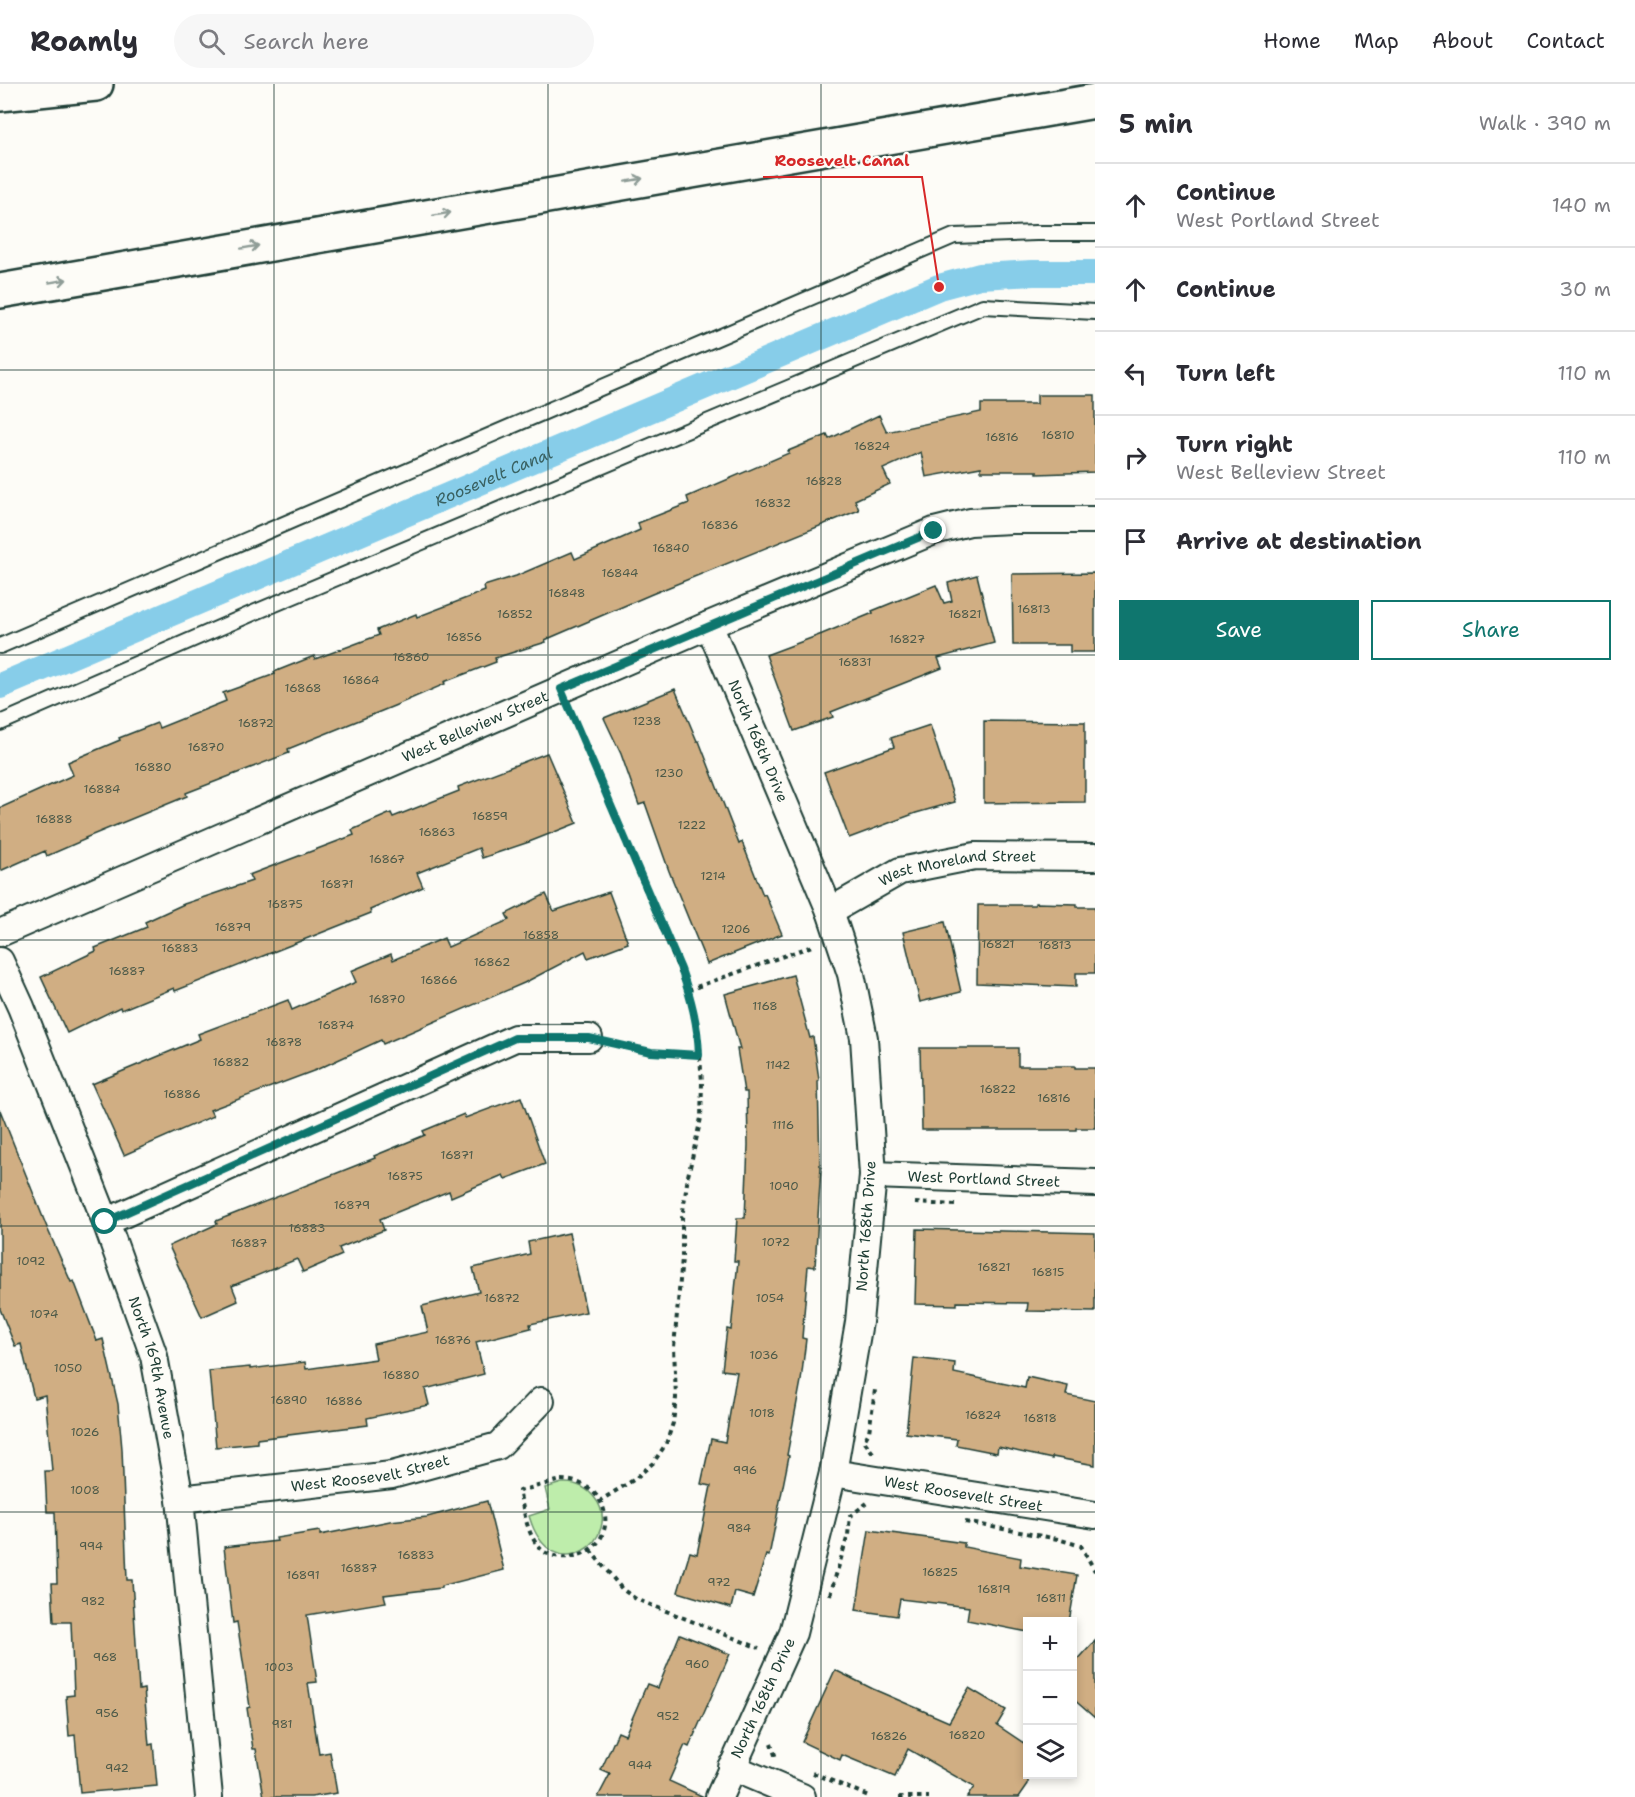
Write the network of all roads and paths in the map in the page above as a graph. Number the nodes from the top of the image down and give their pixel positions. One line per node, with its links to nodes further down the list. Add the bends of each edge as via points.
1 (96, 84): 2 (main road)
2 (0, 94)
3 (1095, 101): 5 (main road, one-way to 3)
4 (1095, 233): 9 (lane, via 954,236)
5 (0, 291)
6 (1095, 312): 11 (lane, via 983,306)
7 (1095, 520): 8 (street, West Belleview Street, via 969,522 934,531)
8 (709, 625): 10 (street, West Belleview Street); 13 (street, North 168th Drive)
9 (0, 646)
10 (561, 689): 14 (street, West Belleview Street); 17 (path)
11 (0, 723)
12 (1095, 857): 13 (street, West Moreland Street, via 975,856 900,871)
13 (830, 911): 15 (street, North 168th Drive)
14 (0, 933)
15 (838, 936): 17 (path); 20 (street, North 168th Drive, via 851,974 864,1038)
16 (0, 961): 24 (street, North 169th Avenue)
17 (688, 990): 19 (path)
18 (589, 1038): 19 (path, via 651,1052); 24 (street, via 515,1038)
19 (699, 1055): 30 (path, via 701,1118 682,1218 673,1423 666,1444 653,1463)
20 (873, 1175): 21 (street, West Portland Street); 28 (street, North 168th Drive, via 859,1322)
21 (1095, 1183)
22 (906, 1201): 23 (path)
23 (956, 1205)
24 (105, 1222): 29 (street, North 169th Avenue, via 154,1356)
25 (876, 1381): 27 (path)
26 (541, 1401): 29 (street, West Roosevelt Street, via 498,1446 392,1475)
27 (869, 1432)
28 (833, 1473): 32 (street, West Roosevelt Street); 37 (street, North 168th Drive, via 794,1633)
29 (180, 1499): 42 (street, North 169th Avenue)
30 (601, 1500): 34 (path, via 604,1533); 34 (path, via 582,1483 571,1480 519,1491 531,1533 543,1551 562,1558)
31 (868, 1502): 36 (path, via 850,1516)
32 (1095, 1515)
33 (957, 1520): 35 (path, via 1081,1546)
34 (590, 1550): 37 (path, via 606,1572 636,1599)
35 (1095, 1571)
36 (830, 1598)
37 (782, 1658): 40 (street, North 168th Drive)
38 (775, 1736): 39 (path, via 770,1742 774,1757)
39 (781, 1762)
40 (731, 1767): 43 (street, North 168th Drive); 44 (street)
41 (812, 1772): 45 (path)
42 (209, 1797)
43 (719, 1797)
44 (802, 1797)
45 (870, 1797)
46 (899, 1797): 47 (path)
47 (929, 1797)

